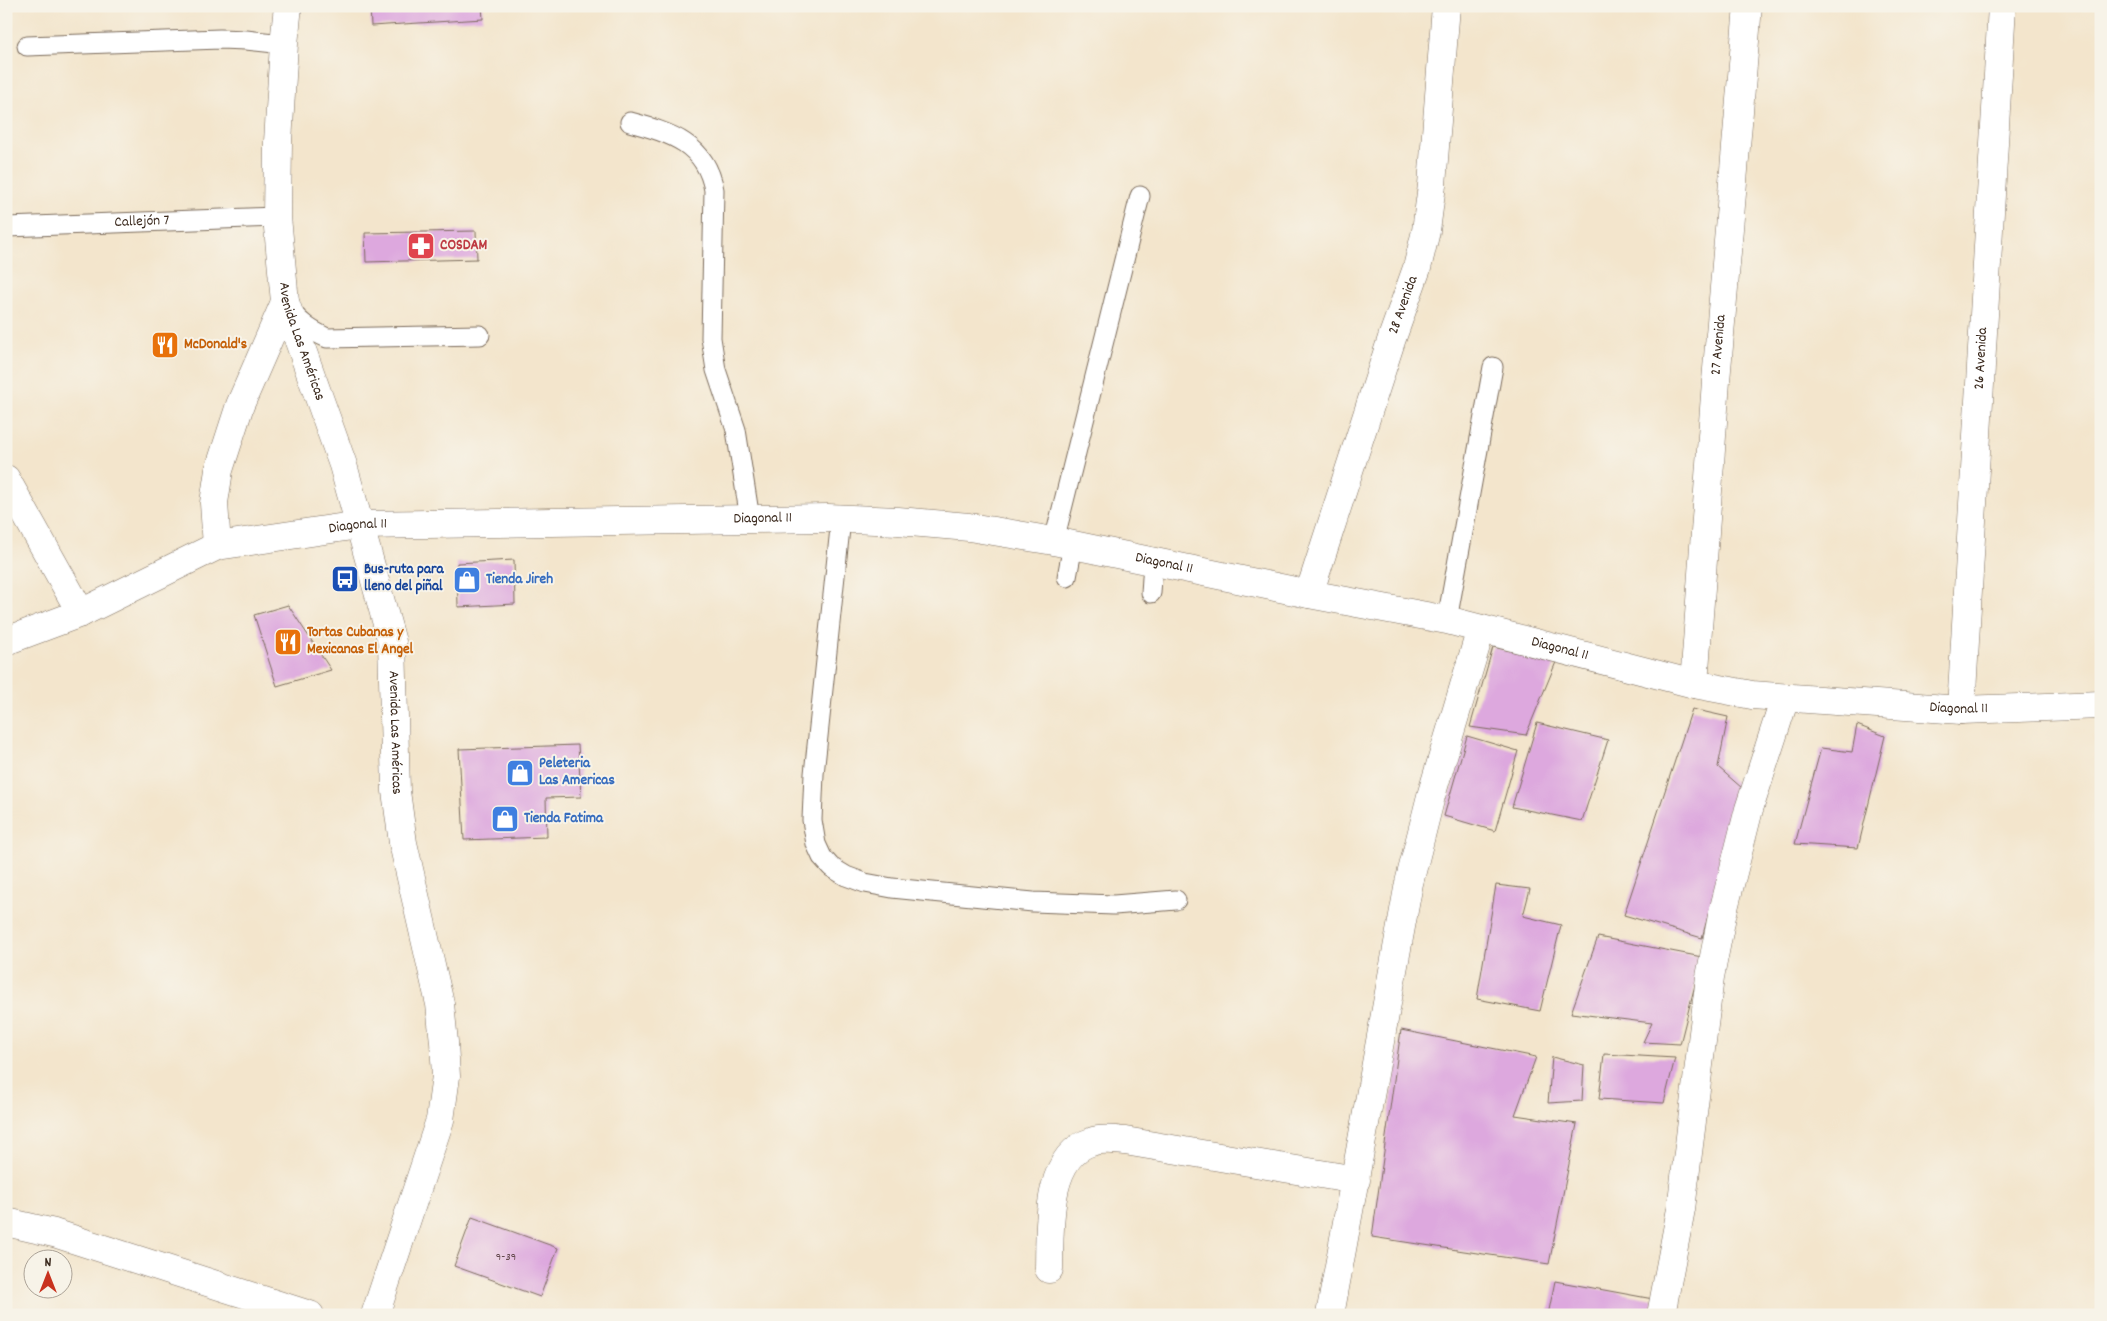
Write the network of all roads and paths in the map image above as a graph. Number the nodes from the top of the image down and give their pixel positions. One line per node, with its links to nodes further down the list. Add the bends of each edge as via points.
1 (288, 6): 5 (street, Avenida Las Américas)
2 (1446, 6): 23 (street, 28 Avenida, via 1426,232)
3 (1748, 6): 28 (street, 27 Avenida)
4 (2002, 6): 31 (street, 26 Avenida)
5 (284, 44): 6 (lane, via 220,39); 9 (street, Avenida Las Américas)
6 (27, 46)
7 (630, 122): 15 (lane, via 655,129 698,152 711,173 714,190 711,338 716,370 736,430)
8 (1140, 196): 18 (lane)
9 (277, 217): 10 (lane, Callejón 7); 11 (street, Avenida Las Américas)
10 (7, 227)
11 (285, 302): 12 (lane, via 296,318 326,338); 17 (street, Avenida Las Américas, via 343,465); 19 (street, via 240,406 219,470 214,503)
12 (480, 335)
13 (1493, 368): 25 (lane)
14 (6, 479): 24 (street)
15 (750, 519): 16 (street, Diagonal 11); 17 (street, Diagonal 11)
16 (841, 519): 18 (street, Diagonal 11, via 969,527); 32 (lane, via 812,820 816,844 831,868 866,883 892,888 1033,902 1114,905)
17 (359, 525): 19 (street, Diagonal 11); 35 (street, Avenida Las Américas, via 392,642 396,791 403,842 440,1004 444,1042 446,1076 440,1120)
18 (1064, 543): 20 (street, Diagonal 11); 21 (lane)
19 (217, 546): 24 (street, Diagonal 11)
20 (1153, 562): 22 (lane); 23 (street, Diagonal 11)
21 (1067, 577)
22 (1151, 593)
23 (1309, 594): 25 (street, Diagonal 11)
24 (81, 613): 27 (street, Diagonal 11)
25 (1447, 620): 26 (street, Diagonal 11)
26 (1481, 629): 28 (street, Diagonal 11); 33 (street, via 1431,796 1409,883)
27 (6, 640)
28 (1694, 684): 29 (street, Diagonal 11)
29 (1785, 698): 31 (street, Diagonal 11); 41 (street, via 1749,809 1720,925 1710,977 1681,1210)
30 (2101, 705): 31 (street, Diagonal 11)
31 (1961, 710)
32 (1176, 900)
33 (1356, 1180): 36 (street, via 1125,1141 1106,1139 1091,1142 1076,1149 1066,1160 1058,1178 1051,1214); 40 (street)
34 (6, 1222): 37 (street, via 54,1233)
35 (404, 1225): 38 (street); 39 (street)
36 (1049, 1270)
37 (310, 1315)
38 (361, 1315)
39 (374, 1315)
40 (1330, 1315)
41 (1661, 1315)

